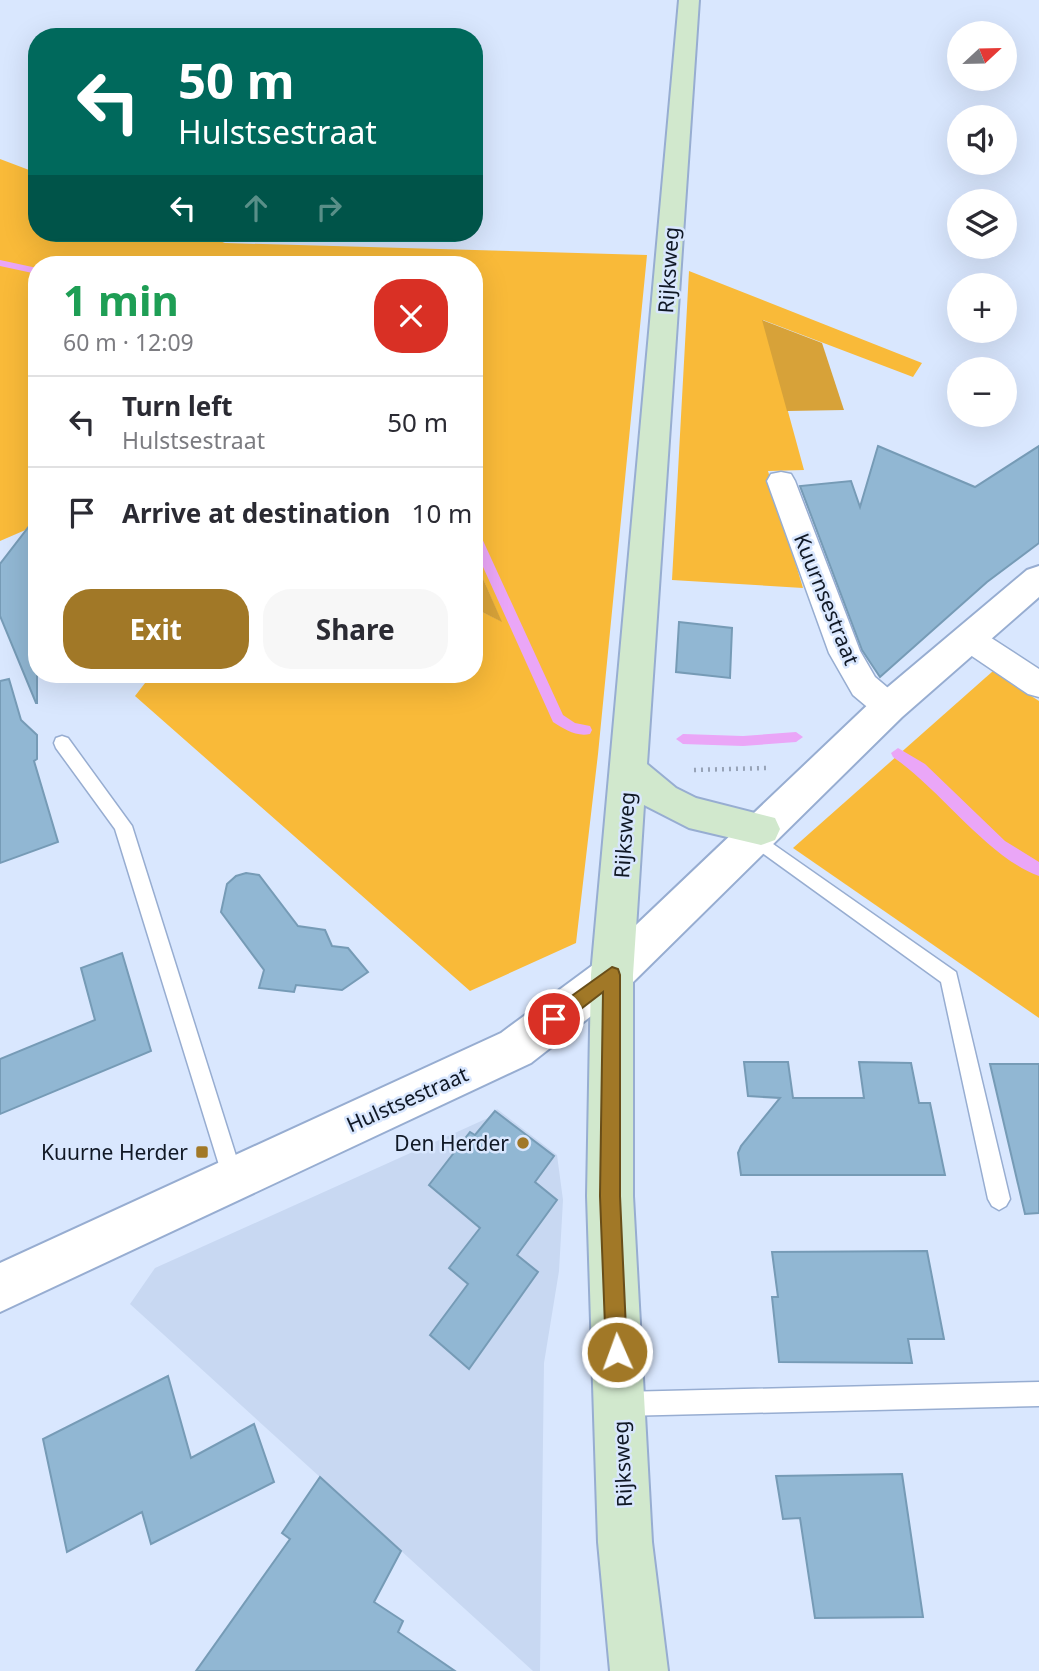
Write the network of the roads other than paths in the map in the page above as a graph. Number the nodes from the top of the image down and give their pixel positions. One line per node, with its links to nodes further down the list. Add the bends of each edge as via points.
1 (689, 0): 8 (main road, Rijksweg)
2 (781, 481): 6 (street, Kuurnsestraat, via 845,653 864,686)
3 (1039, 578): 4 (street)
4 (968, 638): 5 (street); 6 (street)
5 (1039, 685)
6 (889, 707): 9 (street)
7 (62, 743): 11 (lane, via 123,826)
8 (629, 770): 9 (main road, via 663,799 689,812); 10 (main road, Rijksweg)
9 (757, 833): 10 (street, Hulstsestraat); 12 (lane, via 949,978)
10 (612, 975): 11 (street, Hulstsestraat, via 516,1048); 15 (main road, Rijksweg, via 610,1196)
11 (233, 1178): 13 (street, Hulstsestraat)
12 (999, 1199)
13 (0, 1288)
14 (1039, 1394): 15 (lane)
15 (619, 1404): 16 (main road, Rijksweg, via 625,1542)
16 (639, 1671)

